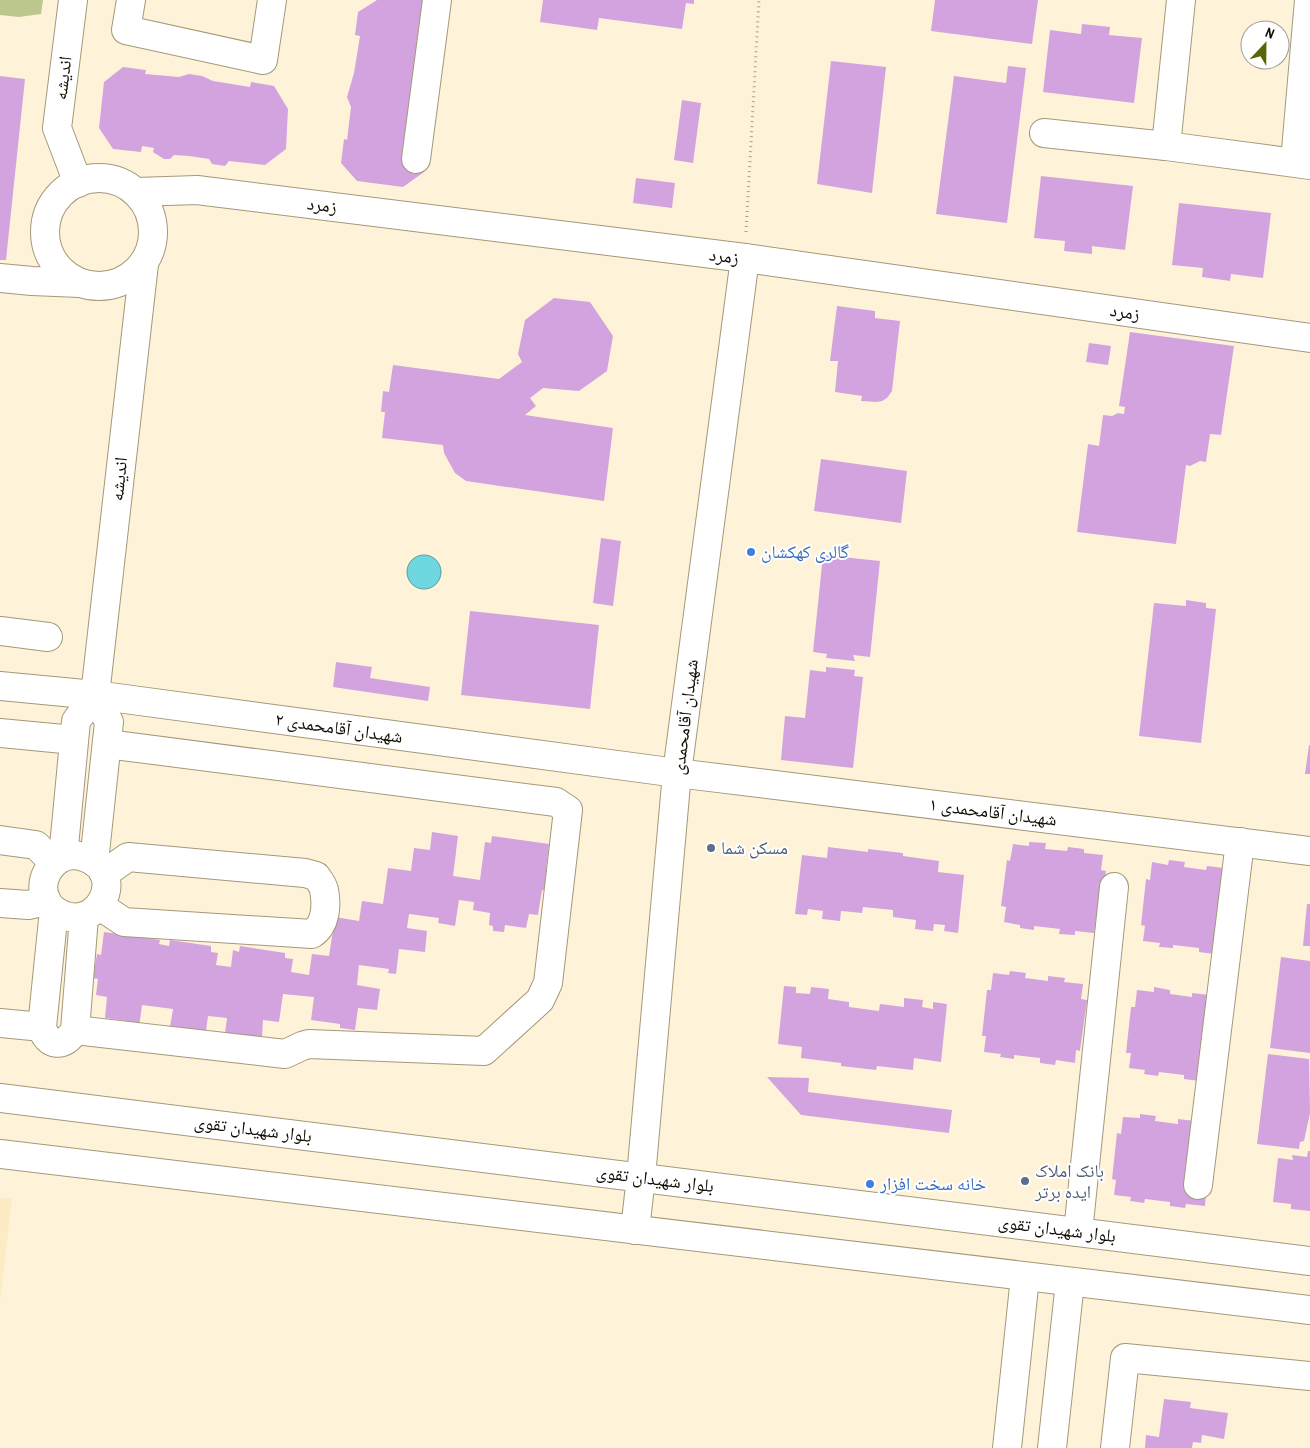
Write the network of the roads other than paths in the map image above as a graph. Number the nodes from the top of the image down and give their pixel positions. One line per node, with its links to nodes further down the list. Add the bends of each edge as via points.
1 (73, 0): 12 (street, انديشه, via 57,128)
2 (131, 0): 3 (street, via 126,30 263,60)
3 (272, 0)
4 (437, 0): 10 (street)
5 (1181, 0): 9 (street)
6 (1309, 0): 7 (street)
7 (1308, 29): 11 (street)
8 (1044, 132): 9 (street)
9 (1166, 146): 11 (street)
10 (416, 159)
11 (1302, 163)
12 (78, 183): 13 (street, via 108,179); 17 (street, via 62,192 51,207 46,224 46,243 52,260 64,274)
13 (136, 192): 14 (street, زمرد, via 197,190); 15 (street, via 146,204 154,235)
14 (745, 258): 18 (street, زمرد); 26 (street, شهیدان آقامحمدی)
15 (144, 264): 17 (street, via 131,277 115,284 97,286); 22 (street, انديشه)
16 (0, 278): 17 (street)
17 (80, 283)
18 (1310, 338)
19 (0, 631): 20 (street)
20 (48, 637)
21 (0, 686): 22 (street, شهیدان آقامحمدی ۲)
22 (95, 695): 24 (street, via 76,721); 25 (street, via 109,722); 26 (street, شهیدان آقامحمدی ۲)
23 (0, 733): 24 (street)
24 (74, 740): 30 (street)
25 (107, 744): 31 (street); 38 (street, via 556,802 568,810 548,983 540,1000 484,1051 309,1044 285,1054)
26 (677, 774): 28 (street, شهیدان آقامحمدی ۱); 41 (street, شهیدان آقامحمدی)
27 (0, 840): 30 (street, via 36,845)
28 (1240, 842): 29 (street, شهیدان آقامحمدی ۱); 42 (street)
29 (1310, 851)
30 (58, 860): 31 (street, via 74,855 84,857); 34 (street, via 47,871 44,881)
31 (99, 868): 35 (street, via 106,890); 35 (street, via 128,857 306,873 316,876 324,888 324,922 312,934 124,922)
32 (1114, 886): 44 (street)
33 (0, 903): 34 (street)
34 (50, 906): 35 (street, via 68,918); 37 (street)
35 (92, 911): 38 (street)
36 (0, 1023): 37 (street)
37 (42, 1027): 38 (street, via 47,1039 60,1043 67,1041)
38 (75, 1030)
39 (0, 1098): 41 (street, بلوار شهیدان تقوی)
40 (0, 1154): 43 (street)
41 (641, 1177): 43 (street, شهیدان آقامحمدی); 44 (street, بلوار شهیدان تقوی)
42 (1198, 1185)
43 (635, 1230): 46 (street)
44 (1078, 1232): 45 (street, بلوار شهیدان تقوی)
45 (1310, 1260)
46 (1025, 1276): 47 (street); 50 (street)
47 (1070, 1282): 48 (street); 51 (street)
48 (1310, 1310)
49 (1310, 1376): 52 (street, via 1125,1358)
50 (1007, 1448)
51 (1052, 1448)
52 (1115, 1448)

